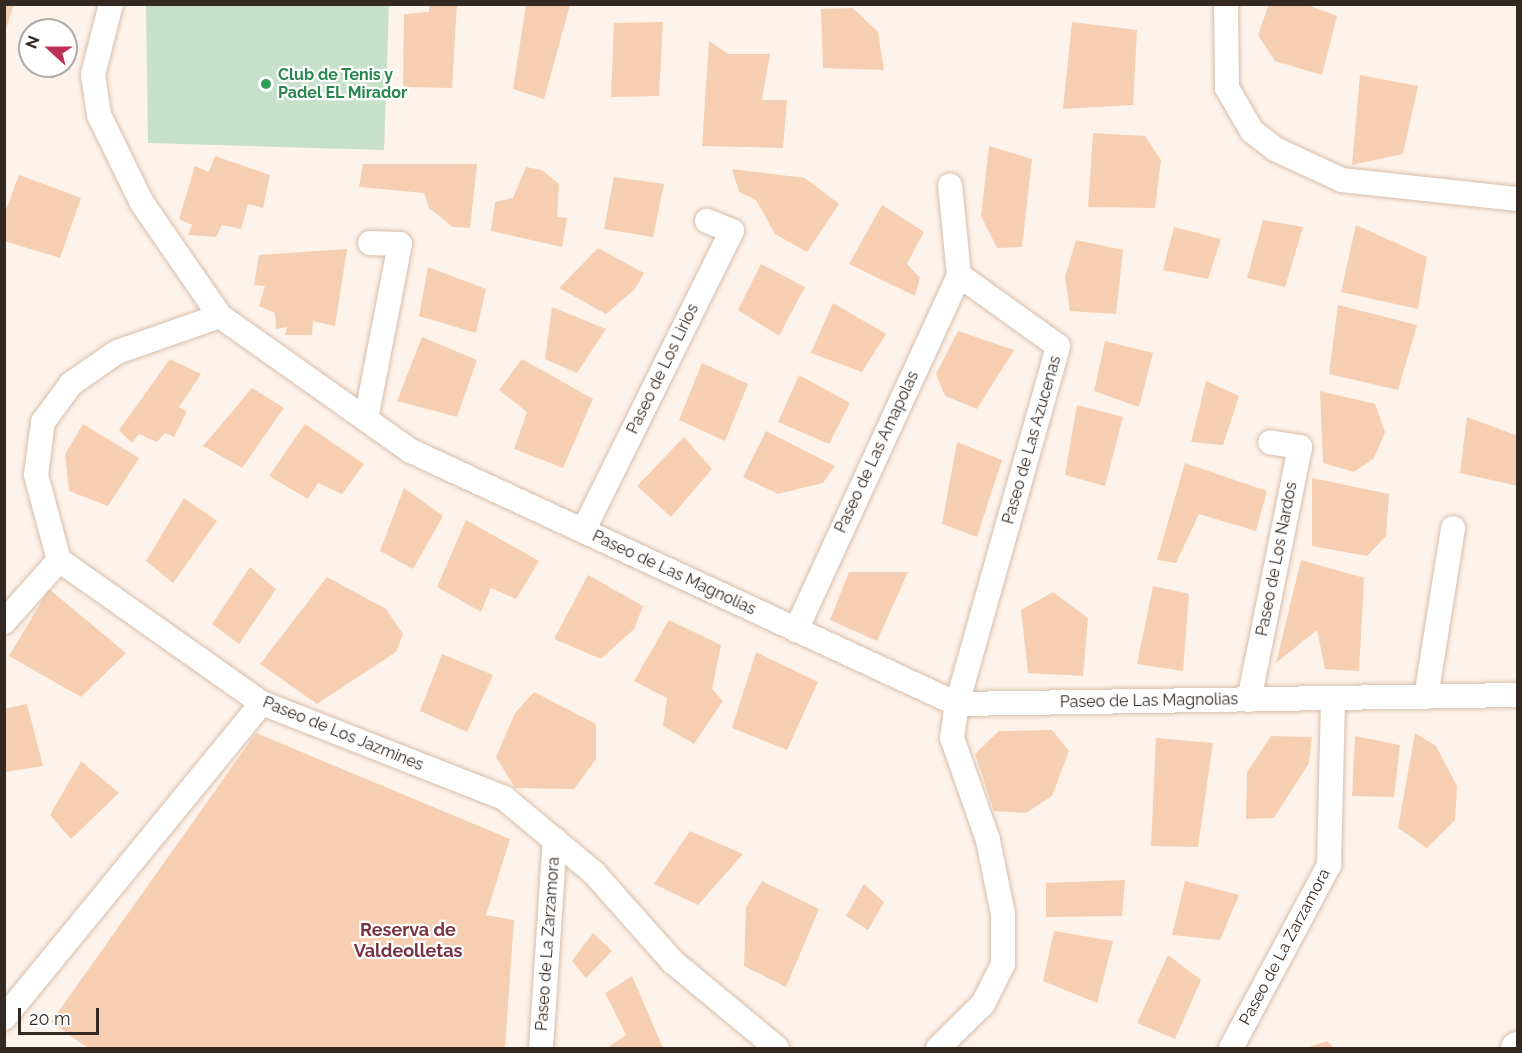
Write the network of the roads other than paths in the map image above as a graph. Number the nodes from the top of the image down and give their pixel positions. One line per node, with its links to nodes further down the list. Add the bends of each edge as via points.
1 (111, 4): 8 (street, Paseo de Las Magnolias, via 93,74 99,115 142,203)
2 (1226, 4): 4 (street, via 1227,88 1252,131 1275,149 1342,180)
3 (950, 184): 7 (street)
4 (1518, 199)
5 (707, 221): 12 (street, Paseo de Los Lirios, via 732,231)
6 (370, 243): 9 (street, via 400,244)
7 (959, 275): 15 (street, Paseo de Las Amapolas); 21 (street, Paseo de Las Azucenas, via 1058,346)
8 (220, 316): 9 (street, Paseo de Las Magnolias); 13 (street, via 117,352 71,384 43,422 36,475)
9 (366, 419): 12 (street, Paseo de Las Magnolias, via 411,451)
10 (1270, 442): 19 (street, Paseo de Los Nardos, via 1300,447)
11 (1453, 528): 17 (street)
12 (583, 531): 15 (street, Paseo de Las Magnolias)
13 (59, 560): 14 (street); 20 (street, Paseo de Los Jazmines)
14 (4, 622)
15 (796, 630): 21 (street, Paseo de Las Magnolias)
16 (1518, 694): 17 (street, Paseo de Las Magnolias)
17 (1426, 697): 18 (street, Paseo de Las Magnolias)
18 (1333, 699): 19 (street, Paseo de Las Magnolias); 27 (street, Paseo de La Zarzamora, via 1329,865)
19 (1249, 700): 21 (street, Paseo de Las Magnolias)
20 (262, 703): 22 (street, Paseo de Los Jazmines, via 504,798); 23 (street)
21 (957, 704): 26 (street, via 952,738 988,840 1003,914 1004,964 983,1004)
22 (555, 839): 24 (street, Paseo de La Zarzamora); 25 (street, Paseo de Los Jazmines, via 673,962)
23 (4, 1018)
24 (541, 1048)
25 (777, 1048)
26 (938, 1048)
27 (1230, 1048)

